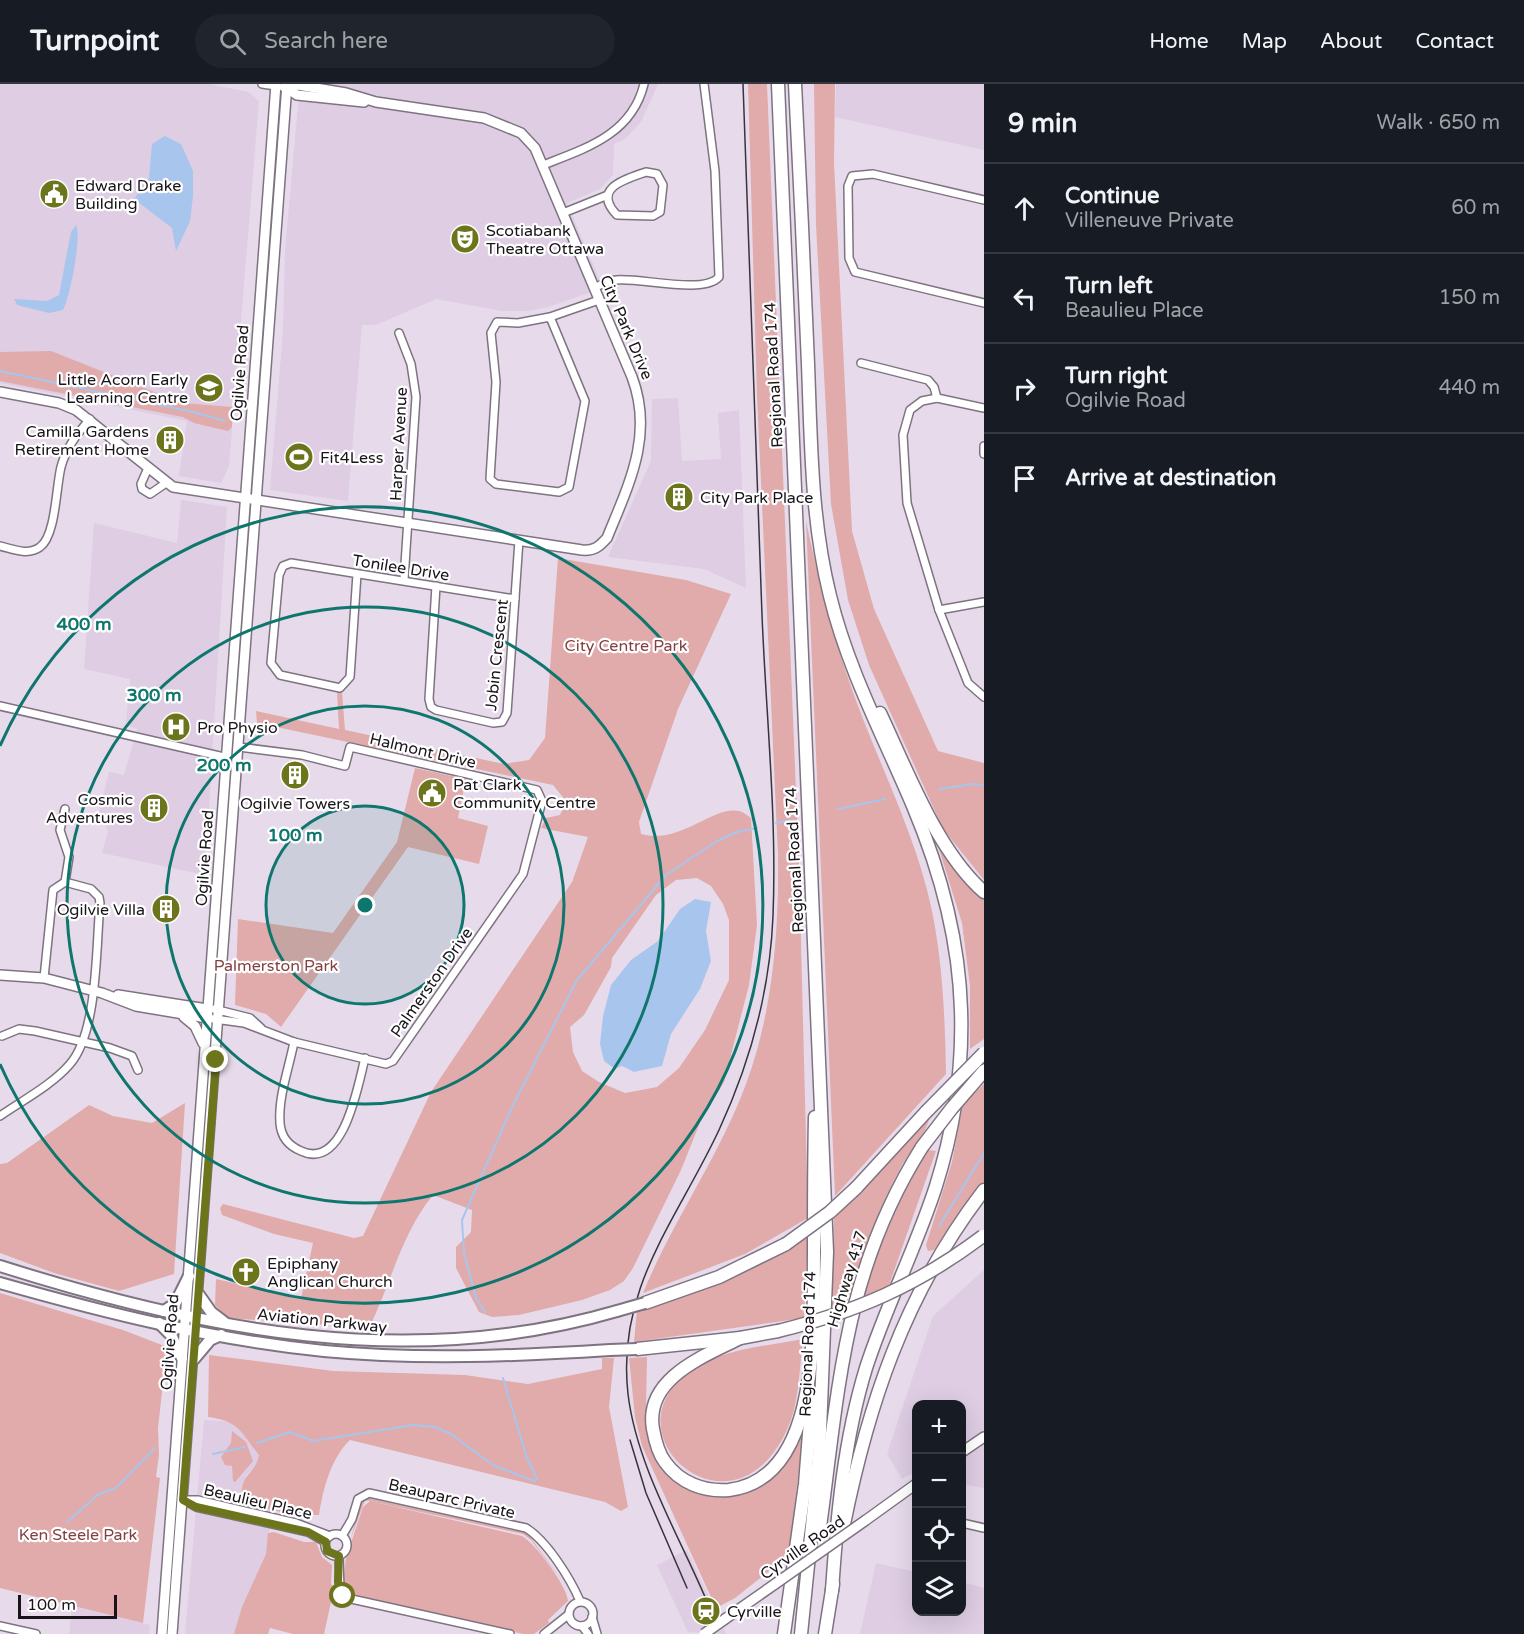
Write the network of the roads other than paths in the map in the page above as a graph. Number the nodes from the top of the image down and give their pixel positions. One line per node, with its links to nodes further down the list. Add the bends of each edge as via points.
1 (262, 84): 6 (street, City Park Drive)
2 (644, 84): 8 (street, via 636,109 618,130)
3 (704, 84): 12 (street, via 715,171 718,277 709,283 616,280)
4 (776, 84): 48 (highway, Regional Road 174)
5 (795, 84): 34 (highway, via 813,483)
6 (276, 85): 7 (main road, City Park Drive); 26 (main road, Ogilvie Road)
7 (287, 86): 8 (main road, City Park Drive, via 297,95 376,102 495,121 521,132); 27 (main road, Ogilvie Road)
8 (543, 165): 11 (main road, City Park Drive)
9 (609, 192): 9 (street, via 616,183 646,172 657,174 663,185 662,208 653,216 622,217 611,207); 11 (street)
10 (984, 200): 14 (street, via 873,174 852,177 848,186 852,268 866,277)
11 (563, 213): 12 (main road, City Park Drive)
12 (594, 288): 13 (main road, City Park Drive)
13 (599, 300): 15 (street); 29 (main road, City Park Drive, via 637,391 642,426 636,466 607,538 595,549)
14 (984, 303)
15 (550, 317): 15 (street, via 585,401 569,487 559,492 496,484 489,475 496,382 491,333 497,322)
16 (399, 333): 28 (street, Harper Avenue, via 411,364 417,397)
17 (861, 363): 19 (street, via 928,380)
18 (0, 393): 21 (main road, via 67,405)
19 (937, 398): 20 (street); 37 (street, via 922,401 910,410 903,435 907,503)
20 (984, 408)
21 (90, 420): 24 (main road); 30 (street, via 66,452 49,535 41,547 26,553)
22 (984, 446): 23 (street)
23 (984, 454)
24 (148, 468): 25 (main road); 25 (street, via 141,484 145,492 158,491)
25 (166, 483): 26 (main road, City Park Drive, via 188,490)
26 (246, 497): 27 (main road, City Park Drive); 41 (main road, Ogilvie Road)
27 (256, 498): 28 (main road, City Park Drive); 40 (main road, Ogilvie Road)
28 (408, 524): 29 (main road, City Park Drive); 32 (street, Harper Avenue)
29 (519, 540): 35 (street, Jobin Crescent)
30 (0, 546)
31 (357, 574): 31 (street, Tonilee Drive, via 350,677 339,688 280,675 272,663 283,566 291,563); 32 (street, Tonilee Drive)
32 (404, 580): 33 (street, Tonilee Drive)
33 (436, 586): 35 (street, Tonilee Drive); 35 (street, Jobin Crescent, via 431,707 493,723 502,722 507,713)
34 (828, 590): 45 (highway, via 873,698 940,836 960,867); 93 (highway, via 848,655 932,858 953,938 962,1013 958,1089 945,1156 875,1341 851,1427 836,1523)
35 (515, 599)
36 (984, 602): 37 (street)
37 (939, 610): 38 (street, via 968,682)
38 (984, 697)
39 (0, 706): 41 (street)
40 (239, 747): 42 (street, Halmont Drive, via 302,755 345,766 350,747 537,790); 53 (main road, Ogilvie Road)
41 (225, 757): 51 (main road, Ogilvie Road)
42 (541, 796): 59 (street, Palmerston Drive, via 523,874 393,1061 386,1064)
43 (64, 809): 44 (street, via 60,830 69,858)
44 (65, 882): 47 (street, via 53,890); 49 (street, via 91,889 99,897)
45 (984, 892)
46 (0, 975): 47 (main road)
47 (44, 978): 49 (main road)
48 (816, 984): 81 (highway); 109 (highway, Regional Road 174, via 826,1331 819,1457)
49 (92, 990): 50 (main road); 55 (street)
50 (102, 993): 51 (main road); 52 (main road, via 136,1006)
51 (207, 1013): 52 (main road); 53 (street, Palmerston Drive); 57 (main road, Ogilvie Road)
52 (180, 1015): 57 (main road, via 195,1026)
53 (220, 1015): 56 (street, Palmerston Drive); 68 (main road, Ogilvie Road)
54 (2, 1036): 55 (street, via 19,1029)
55 (84, 1042): 60 (street, via 132,1056); 62 (street, via 64,1071)
56 (294, 1042): 59 (street, Palmerston Drive); 59 (street, via 280,1126 289,1144 306,1154 326,1150 342,1130 353,1106)
57 (204, 1046): 66 (main road, Ogilvie Road)
58 (984, 1053): 69 (highway, bridge, via 824,1217 786,1244 729,1273)
59 (365, 1058)
60 (138, 1070)
61 (984, 1071): 109 (highway, Highway 417, bridge, via 922,1148 879,1228 856,1293 844,1344 811,1598)
62 (0, 1116)
63 (984, 1190): 93 (highway, via 934,1265 885,1367 856,1463)
64 (983, 1236): 77 (highway, bridge, via 925,1275 875,1301 830,1318)
65 (0, 1266): 70 (main road, Aviation Parkway, via 96,1296)
66 (189, 1276): 70 (main road, via 178,1300); 71 (main road, Ogilvie Road)
67 (0, 1283): 72 (main road, Aviation Parkway)
68 (199, 1295): 71 (main road, Ogilvie Road); 73 (main road, via 211,1312)
69 (645, 1303): 73 (main road, Aviation Parkway, bridge, via 503,1334 408,1342 299,1336)
70 (164, 1311): 71 (main road, Aviation Parkway)
71 (191, 1317): 73 (main road, Aviation Parkway); 74 (main road, Ogilvie Road); 75 (main road, Ogilvie Road)
72 (159, 1323): 74 (main road, Aviation Parkway); 79 (main road, via 171,1335)
73 (227, 1324)
74 (184, 1328): 75 (main road, Aviation Parkway); 79 (main road, Ogilvie Road)
75 (196, 1330): 76 (main road, Aviation Parkway); 80 (main road, Ogilvie Road)
76 (221, 1335): 78 (main road, Aviation Parkway, bridge, via 326,1351 406,1356); 80 (main road, via 210,1340)
77 (740, 1338): 78 (highway); 81 (highway, via 677,1372 654,1405 652,1423 662,1458 678,1475 698,1487 742,1487 778,1461 796,1430)
78 (637, 1348)
79 (182, 1358): 91 (main road, Ogilvie Road)
80 (194, 1359): 85 (main road, Ogilvie Road)
81 (811, 1362): 108 (highway, via 806,1472)
82 (984, 1437): 83 (main road)
83 (966, 1449)
84 (912, 1487): 107 (main road, Cyrville Road, bridge)
85 (183, 1500): 89 (street, Beaulieu Place, via 196,1507); 92 (main road, Ogilvie Road)
86 (966, 1523): 87 (street)
87 (984, 1528)
88 (342, 1536): 89 (street); 90 (street, via 347,1547); 94 (street, Beauparc Private, via 358,1499 369,1493 526,1528 535,1533 564,1572)
89 (328, 1539): 90 (street, via 327,1551)
90 (339, 1556): 103 (street, via 340,1592 347,1598)
91 (168, 1558): 92 (main road); 101 (main road, Ogilvie Road)
92 (179, 1558): 102 (main road, Ogilvie Road)
93 (832, 1591): 110 (highway)
94 (580, 1601): 95 (street, via 571,1606); 96 (street, via 589,1604)
95 (568, 1615): 98 (street, via 573,1623); 104 (street)
96 (592, 1617): 98 (street); 106 (street)
97 (0, 1626): 99 (street)
98 (582, 1626): 105 (street)
99 (23, 1633): 100 (street)
100 (36, 1634)
101 (162, 1634)
102 (172, 1634)
103 (510, 1634)
104 (544, 1634)
105 (588, 1634)
106 (597, 1634)
107 (704, 1634)
108 (784, 1634)
109 (801, 1634)
110 (825, 1634)

